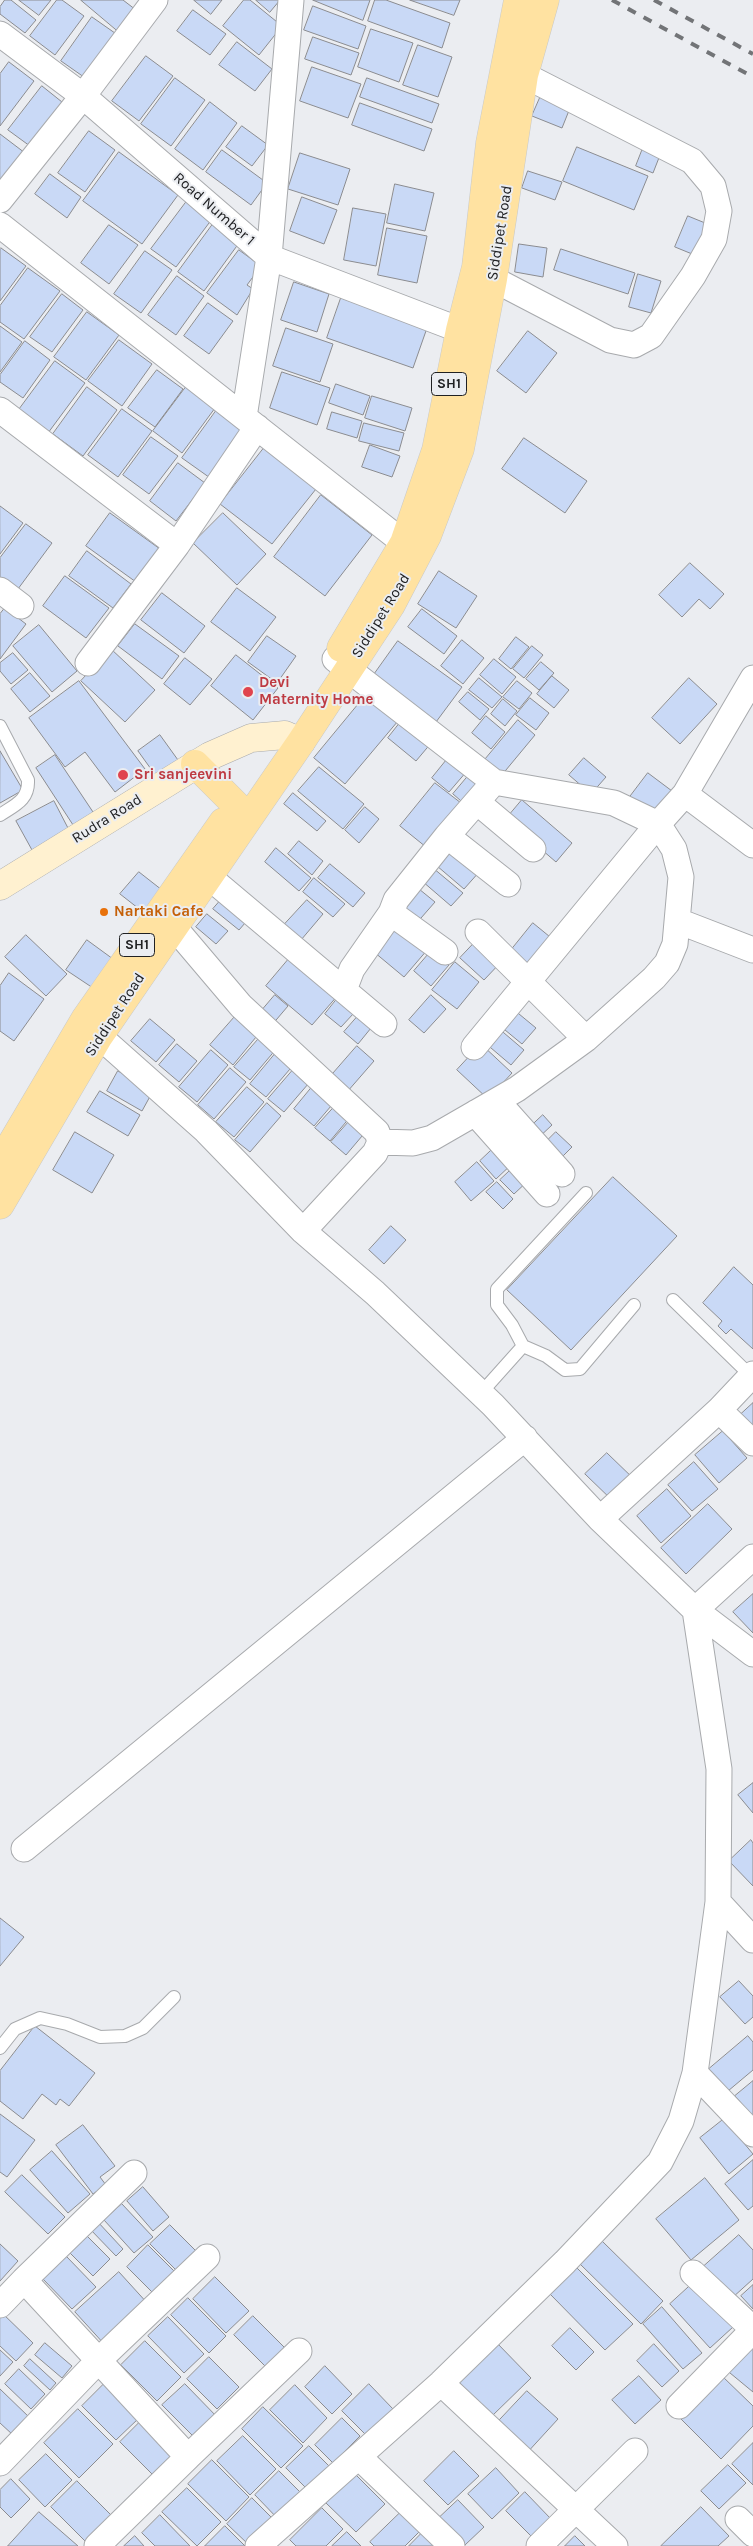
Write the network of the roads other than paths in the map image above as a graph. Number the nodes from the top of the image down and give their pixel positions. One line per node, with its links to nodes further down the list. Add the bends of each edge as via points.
1 (155, 0): 7 (street)
2 (291, 0): 10 (street)
3 (518, 0): 12 (main road, Siddipet Road / SH1, via 490,143 476,267)
4 (545, 0): 6 (main road, Siddipet Road / SH1)
5 (0, 34): 7 (street, Road Number 1)
6 (524, 75): 11 (main road, Siddipet Road / SH1); 11 (street, via 692,161 713,186 719,211 714,239 693,276 651,336 634,345 610,340)
7 (83, 96): 8 (street); 10 (street, Road Number 1)
8 (0, 200)
9 (0, 226): 14 (street)
10 (269, 257): 12 (street, Road Number 1); 14 (street)
11 (493, 279): 20 (main road, Siddipet Road / SH1, via 457,458 427,536 391,605)
12 (460, 330): 15 (main road, Siddipet Road / SH1, via 436,450)
13 (0, 410): 16 (street)
14 (250, 422): 15 (street); 16 (street)
15 (404, 543): 20 (main road, Siddipet Road / SH1)
16 (177, 545): 19 (street)
17 (0, 590): 18 (street)
18 (21, 606)
19 (88, 663)
20 (341, 665): 23 (main road, Siddipet Road / SH1); 25 (street)
21 (753, 678): 26 (street)
22 (0, 726): 29 (lane, via 28,780 28,788 24,800)
23 (293, 739): 24 (main road, Rudra Road, via 251,738); 28 (main road, Siddipet Road / SH1); 34 (main road, Siddipet Road / SH1)
24 (195, 764): 28 (main road); 36 (main road, Rudra Road)
25 (494, 782): 27 (street); 30 (street, via 614,803)
26 (685, 794): 30 (street); 32 (street)
27 (477, 802): 31 (street); 33 (street)
28 (236, 804): 52 (main road, Siddipet Road / SH1, via 85,1019)
29 (0, 815)
30 (658, 824): 38 (street, via 674,849 681,877); 43 (street)
31 (447, 836): 35 (street); 37 (street, via 396,900)
32 (753, 845)
33 (533, 849)
34 (208, 877): 39 (main road, Siddipet Road / SH1); 44 (street)
35 (508, 884)
36 (0, 886)
37 (391, 914): 42 (street); 44 (street, via 352,969)
38 (678, 921): 41 (street); 47 (street, via 675,944 667,963)
39 (174, 927): 46 (main road, Siddipet Road / SH1); 51 (street, via 241,1006 377,1132)
40 (478, 932): 43 (street)
41 (753, 950)
42 (445, 952)
43 (528, 982): 47 (street); 48 (street)
44 (344, 990): 45 (street)
45 (384, 1024)
46 (100, 1036): 56 (main road, Siddipet Road / SH1); 57 (street, via 206,1131)
47 (586, 1039): 49 (street)
48 (474, 1047)
49 (497, 1101): 50 (street); 53 (street)
50 (475, 1113): 51 (street, via 432,1138 413,1143); 55 (street)
51 (380, 1142): 57 (street, via 375,1153)
52 (0, 1163)
53 (562, 1174)
54 (586, 1193): 60 (lane, via 497,1289 497,1305)
55 (547, 1194)
56 (0, 1205)
57 (303, 1231): 62 (street)
58 (673, 1300): 61 (lane)
59 (634, 1305): 60 (lane, via 580,1369 565,1370 546,1356)
60 (523, 1346): 62 (lane)
61 (752, 1375): 63 (street)
62 (481, 1393): 64 (street)
63 (719, 1410): 65 (street); 66 (street)
64 (525, 1438): 66 (street); 70 (street)
65 (753, 1443)
66 (600, 1519): 68 (street)
67 (753, 1557): 68 (street)
68 (695, 1610): 69 (street); 71 (street, via 719,1769)
69 (753, 1654)
70 (24, 1849)
71 (718, 1902): 72 (street); 75 (street)
72 (753, 1940)
73 (174, 1997): 74 (lane, via 143,2028 125,2036 100,2037 40,2018 14,2029)
74 (0, 2048)
75 (695, 2073): 76 (street); 85 (street, via 681,2121 660,2162 565,2262)
76 (753, 2134)
77 (134, 2173): 80 (street)
78 (207, 2257): 84 (street)
79 (693, 2273): 82 (street)
80 (24, 2280): 81 (street); 84 (street)
81 (0, 2305)
82 (753, 2329): 86 (street)
83 (299, 2351): 88 (street)
84 (99, 2360): 88 (street); 90 (street)
85 (441, 2383): 89 (street); 91 (street)
86 (679, 2406)
87 (635, 2452): 91 (street)
88 (188, 2457): 93 (street)
89 (359, 2457): 92 (street); 94 (street)
90 (0, 2463)
91 (578, 2510): 95 (street); 96 (street)
92 (269, 2542)
93 (97, 2546)
94 (452, 2546)
95 (539, 2546)
96 (615, 2546)

